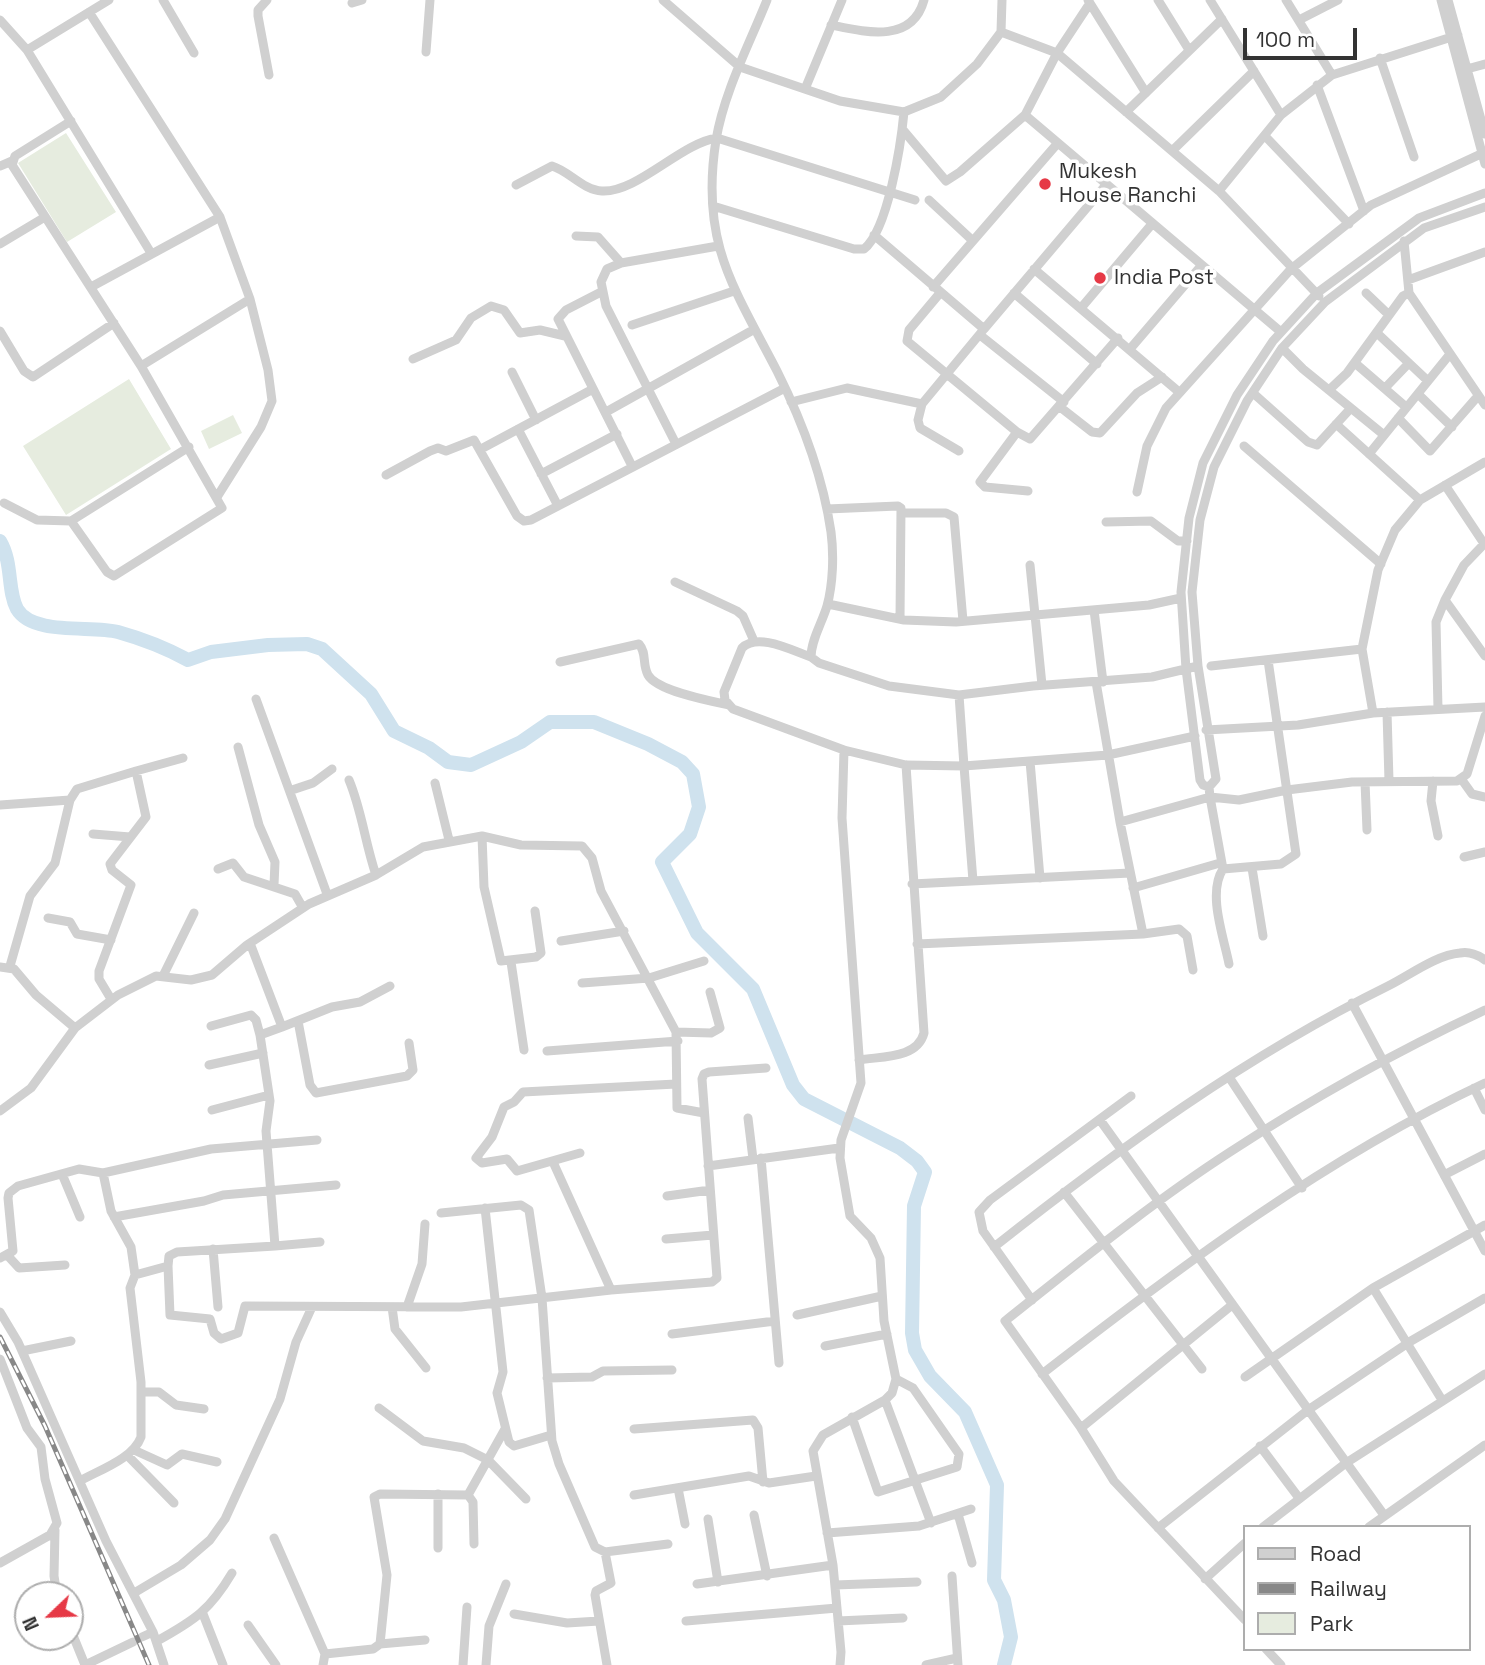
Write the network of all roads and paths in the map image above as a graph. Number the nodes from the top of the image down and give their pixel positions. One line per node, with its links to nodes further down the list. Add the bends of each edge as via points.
1 (108, 0): 17 (street)
2 (163, 0): 27 (street)
3 (267, 0): 34 (street, via 258,16)
4 (430, 0): 26 (street)
5 (663, 0): 31 (street)
6 (767, 0): 31 (street)
7 (842, 0): 21 (street)
8 (924, 0): 21 (street, via 915,19 896,30 873,34)
9 (1002, 0): 22 (street)
10 (1158, 0): 25 (street)
11 (1210, 0): 19 (street)
12 (1286, 0): 20 (street)
13 (1338, 0): 20 (street)
14 (1441, 0): 23 (street)
15 (1448, 0): 23 (street)
16 (1089, 2): 28 (street); 38 (street)
17 (89, 12): 24 (street); 66 (street)
18 (0, 19): 24 (street)
19 (1222, 19): 25 (street); 33 (street)
20 (1298, 20): 35 (street)
21 (831, 25): 37 (street)
22 (1000, 32): 28 (street); 39 (street, via 950,90 929,104)
23 (1454, 36): 29 (street); 32 (street); 50 (street)
24 (27, 50): 43 (street)
25 (1189, 50): 38 (street)
26 (426, 52)
27 (194, 53)
28 (1058, 53): 40 (street); 41 (street)
29 (1380, 58): 35 (street); 51 (street)
30 (1485, 64): 32 (street)
31 (740, 67): 37 (street); 47 (street)
32 (1467, 69): 45 (street)
33 (1254, 71): 42 (street); 49 (street)
34 (269, 75)
35 (1332, 75): 36 (street)
36 (1317, 85): 42 (street); 64 (street)
37 (805, 89): 39 (street)
38 (1146, 93): 40 (street)
39 (904, 112): 44 (street)
40 (1126, 112): 49 (street)
41 (1025, 115): 44 (street, via 946,181); 48 (street)
42 (1281, 115): 46 (street)
43 (71, 121): 52 (street); 76 (street)
44 (902, 130): 58 (street)
45 (1485, 134)
46 (1265, 136): 57 (street); 68 (street)
47 (717, 138): 55 (street, via 614,189 593,188 552,166); 58 (street); 62 (street)
48 (1056, 144): 56 (street); 71 (street)
49 (1172, 151): 57 (street)
50 (1484, 152): 53 (street); 64 (street)
51 (1413, 157)
52 (12, 161): 54 (street); 65 (street)
53 (1485, 164)
54 (0, 166)
55 (516, 185)
56 (1105, 185): 67 (street); 79 (street)
57 (1219, 191): 80 (street)
58 (890, 192): 60 (street); 69 (street)
59 (1485, 193): 63 (street); 87 (street, via 1419,218)
60 (915, 200)
61 (929, 200): 71 (street)
62 (713, 206): 69 (street, via 854,250 866,248); 74 (street)
63 (1482, 208): 72 (street, via 1424,228)
64 (1364, 211): 68 (street)
65 (45, 217): 73 (street); 82 (street)
66 (220, 217): 76 (street); 90 (street)
67 (1152, 224): 78 (street); 92 (street)
68 (1349, 224): 80 (street)
69 (874, 235): 83 (street)
70 (576, 236): 77 (street, via 598,237)
71 (972, 240): 83 (street)
72 (1404, 241): 81 (street); 91 (street)
73 (0, 244)
74 (718, 246): 77 (street); 84 (street)
75 (1485, 252): 81 (street)
76 (151, 253): 82 (street)
77 (621, 263): 85 (street, via 604,272)
78 (1201, 266): 93 (street); 105 (street)
79 (1034, 269): 86 (street); 92 (street)
80 (1291, 269): 87 (street); 93 (street)
81 (1408, 280): 89 (street)
82 (91, 287): 95 (street)
83 (936, 290): 99 (street); 113 (street, via 906,336 912,347)
84 (734, 291): 96 (street); 97 (street)
85 (601, 292): 102 (street, via 559,315); 116 (street)
86 (1014, 293): 99 (street); 110 (street)
87 (1317, 293): 91 (street); 100 (street)
88 (1366, 293): 94 (street)
89 (1409, 293): 94 (street); 106 (street)
90 (250, 299): 111 (street); 154 (street, via 272,401)
91 (1325, 302): 104 (street)
92 (1081, 308): 103 (street)
93 (1252, 310): 100 (street); 121 (street)
94 (1389, 315): 101 (street)
95 (114, 323): 98 (street, via 33,377 24,371); 111 (street)
96 (632, 325)
97 (753, 330): 116 (street); 117 (street)
98 (0, 331)
99 (982, 332): 113 (street); 128 (street)
100 (1281, 332): 123 (street)
101 (1377, 333): 108 (street); 109 (street)
102 (567, 337): 107 (street, via 540,330 521,334 504,310 491,306 467,321 456,340); 119 (street)
103 (1118, 338): 105 (street); 110 (street)
104 (1282, 348): 120 (street); 125 (street)
105 (1130, 349): 114 (street)
106 (1450, 354): 115 (street); 124 (street)
107 (413, 359)
108 (1355, 363): 118 (street); 120 (street)
109 (1409, 363): 115 (street); 118 (street)
110 (1097, 364): 128 (street)
111 (141, 366): 143 (street)
112 (512, 372): 134 (street)
113 (947, 376): 127 (street); 138 (street)
114 (1162, 377): 121 (street); 128 (street, via 1137,393 1100,433 1092,432)
115 (1428, 381): 122 (street)
116 (647, 387): 132 (street); 141 (street)
117 (785, 388): 126 (street); 141 (street)
118 (1385, 388): 130 (street)
119 (593, 389): 132 (street); 134 (street)
120 (1329, 390): 131 (street)
121 (1179, 392): 153 (street, via 1147,446)
122 (1418, 394): 130 (street); 136 (street)
123 (1237, 396): 125 (street); 162 (street, via 1203,463)
124 (1478, 396): 129 (street); 136 (street)
125 (1250, 397): 135 (street, via 1317,445); 180 (street, via 1214,467 1200,520 1192,592)
126 (790, 402): 127 (street, via 847,388); 158 (street, via 817,468)
127 (922, 404): 145 (street, via 920,428)
128 (1062, 404): 138 (street, via 1034,438)
129 (1485, 405)
130 (1406, 407): 133 (street)
131 (1350, 408): 135 (street); 140 (street)
132 (606, 412): 139 (street)
133 (1398, 418): 136 (street, via 1430,451); 140 (street)
134 (536, 420): 137 (street)
135 (1336, 424): 146 (street)
136 (1452, 427)
137 (518, 429): 144 (street); 149 (street)
138 (1017, 432): 152 (street, via 980,482 985,487)
139 (617, 434): 148 (street); 149 (street)
140 (1384, 435): 146 (street)
141 (676, 444): 148 (street)
142 (1244, 446): 164 (street)
143 (189, 447): 154 (street); 160 (street)
144 (481, 449): 150 (street, via 474,440 446,451 438,448); 157 (street, via 524,522)
145 (959, 451)
146 (1369, 454): 155 (street)
147 (1485, 462): 151 (street)
148 (632, 466): 157 (street)
149 (541, 474): 157 (street)
150 (386, 475)
151 (1445, 485): 155 (street); 163 (street)
152 (1028, 491)
153 (1137, 492)
154 (216, 498): 160 (street, via 222,508 219,512 114,576)
155 (1420, 500): 164 (street, via 1395,530)
156 (4, 503): 160 (street, via 37,520)
157 (558, 506)
158 (827, 509): 159 (street, via 898,506); 169 (street, via 832,561)
159 (903, 513): 172 (street); 173 (street, via 954,517)
160 (71, 521)
161 (1106, 522): 162 (street, via 1150,521 1178,541)
162 (1187, 541): 167 (street)
163 (1485, 545): 168 (street, via 1464,565)
164 (1381, 564): 175 (street)
165 (1030, 565): 171 (street)
166 (675, 582): 174 (street, via 737,611)
167 (1181, 598): 170 (street); 182 (street)
168 (1445, 600): 176 (street); 189 (street, via 1437,622)
169 (828, 604): 172 (street); 177 (street)
170 (1094, 610): 171 (street); 183 (street)
171 (1036, 617): 173 (street); 184 (street)
172 (900, 619): 173 (street)
173 (964, 621)
174 (754, 641): 177 (street); 187 (street, via 742,648 724,692)
175 (1362, 649): 178 (street); 191 (street)
176 (1485, 656)
177 (811, 657): 185 (street, via 889,686)
178 (1268, 660): 181 (street); 193 (street)
179 (560, 662): 187 (street, via 639,644 645,652 646,672 658,684)
180 (1198, 666): 182 (street); 194 (street)
181 (1211, 666)
182 (1186, 669): 183 (street); 195 (street)
183 (1100, 682): 184 (street); 200 (street)
184 (1042, 685): 185 (street)
185 (958, 695): 204 (street)
186 (256, 699): 213 (street)
187 (729, 705): 197 (street)
188 (1485, 707): 189 (street)
189 (1438, 709): 190 (street)
190 (1387, 712): 191 (street); 209 (street)
191 (1373, 713): 193 (street)
192 (1485, 716): 198 (street)
193 (1279, 727): 194 (street); 214 (street)
194 (1206, 730): 215 (street, via 1216,779)
195 (1195, 736): 200 (street); 215 (street, via 1200,780)
196 (238, 747): 236 (street, via 259,825 275,862)
197 (845, 750): 203 (street); 274 (street, via 842,818)
198 (1474, 753): 199 (street); 207 (street)
199 (1485, 754)
200 (1108, 755): 202 (street); 219 (street)
201 (183, 758): 206 (street)
202 (1030, 761): 204 (street); 233 (street)
203 (906, 765): 204 (street); 235 (street)
204 (964, 766): 234 (street)
205 (332, 769): 213 (street, via 313,783)
206 (136, 771): 217 (street, via 76,789); 224 (street, via 146,817)
207 (1462, 779): 210 (street); 216 (street, via 1472,794)
208 (349, 780): 232 (street, via 361,809 364,838)
209 (1389, 781): 210 (street); 211 (street)
210 (1433, 781): 223 (street)
211 (1365, 782): 214 (street); 220 (street)
212 (435, 783): 225 (street)
213 (292, 790): 238 (street)
214 (1287, 790): 215 (street, via 1239,800); 229 (street, via 1296,854 1282,864)
215 (1210, 792): 219 (street); 228 (street)
216 (1485, 797)
217 (71, 800): 218 (street); 254 (street, via 55,863 30,896)
218 (0, 805)
219 (1119, 821): 231 (street)
220 (1367, 830)
221 (93, 834): 224 (street)
222 (482, 836): 225 (street); 243 (street, via 521,845 582,846 592,858 601,891); 252 (street, via 483,878 499,959)
223 (1437, 836)
224 (130, 837): 246 (street, via 110,864 131,885)
225 (449, 840): 232 (street, via 423,847)
226 (1485, 852): 227 (street)
227 (1464, 857)
228 (1222, 866): 229 (street); 237 (street); 253 (street, via 1217,896)
229 (1252, 868): 245 (street)
230 (218, 869): 236 (street, via 233,863 244,877)
231 (1130, 873): 233 (street); 237 (street)
232 (376, 875): 238 (street)
233 (1040, 878): 234 (street)
234 (973, 881): 235 (street)
235 (912, 884): 249 (street)
236 (274, 885): 239 (street, via 295,894)
237 (1133, 888): 244 (street)
238 (327, 894): 239 (street)
239 (303, 908): 248 (street)
240 (535, 911): 252 (street, via 541,953)
241 (194, 913): 256 (street)
242 (48, 918): 246 (street, via 70,922 77,934)
243 (624, 931): 247 (street); 257 (street)
244 (1143, 934): 249 (street); 255 (street, via 1182,929)
245 (1264, 936)
246 (111, 940): 261 (street, via 98,975)
247 (561, 941)
248 (250, 943): 256 (street, via 212,975 191,980); 266 (street)
249 (917, 944): 274 (street, via 922,1042 908,1052)
250 (1485, 960): 262 (street, via 1469,953 1447,956)
251 (704, 961): 257 (street)
252 (511, 962): 271 (street)
253 (1229, 964)
254 (5, 966): 267 (street)
255 (1192, 970)
256 (163, 976): 261 (street, via 146,979)
257 (649, 978): 258 (street); 269 (street)
258 (582, 984)
259 (390, 986): 264 (street, via 360,1002 339,1004)
260 (710, 992): 269 (street, via 720,1028)
261 (111, 999): 267 (street)
262 (1352, 1003): 275 (street); 278 (street)
263 (1485, 1010): 275 (street)
264 (298, 1021): 266 (street); 270 (street, via 310,1085 316,1093 407,1076 413,1070)
265 (211, 1026): 268 (street, via 251,1015)
266 (282, 1027): 268 (street)
267 (75, 1028): 286 (street, via 31,1088)
268 (260, 1035): 273 (street)
269 (677, 1036): 272 (street); 280 (street)
270 (409, 1044)
271 (524, 1050)
272 (547, 1051)
273 (263, 1053): 276 (street); 282 (street)
274 (859, 1060): 294 (street, via 859,1094)
275 (1384, 1061): 289 (street); 291 (street)
276 (209, 1065)
277 (766, 1068): 287 (street, via 704,1074)
278 (1229, 1077): 291 (street); 295 (street)
279 (1485, 1083): 281 (street)
280 (676, 1084): 287 (street, via 677,1108); 299 (street, via 523,1092 502,1110 492,1137 476,1158 478,1163 507,1159 517,1171)
281 (1474, 1088): 285 (street); 289 (street)
282 (269, 1095): 284 (street); 293 (street)
283 (1131, 1096): 290 (street)
284 (212, 1110)
285 (1485, 1110)
286 (0, 1111)
287 (704, 1113): 300 (street)
288 (748, 1118): 298 (street)
289 (1415, 1119): 303 (street); 305 (street)
290 (1100, 1120): 295 (street); 323 (street, via 983,1206 979,1221)
291 (1264, 1131): 305 (street); 310 (street)
292 (317, 1140): 293 (street)
293 (266, 1142): 301 (street); 306 (street)
294 (840, 1144): 298 (street); 334 (street, via 847,1208 877,1248)
295 (1120, 1149): 308 (street); 310 (street)
296 (580, 1153): 299 (street)
297 (1485, 1154): 303 (street)
298 (757, 1159): 300 (street); 346 (street)
299 (553, 1162): 332 (street)
300 (708, 1166): 307 (street)
301 (103, 1173): 302 (street, via 85,1168); 314 (street)
302 (62, 1174): 313 (street); 327 (street, via 18,1186 9,1193 13,1251)
303 (1444, 1175): 317 (street)
304 (336, 1185): 306 (street)
305 (1302, 1188): 326 (street)
306 (271, 1189): 314 (street); 322 (street)
307 (710, 1190): 309 (street); 318 (street)
308 (1064, 1192): 321 (street); 323 (street)
309 (667, 1196)
310 (1158, 1202): 321 (street); 326 (street)
311 (485, 1208): 312 (street); 335 (street, via 521,1205 529,1210); 338 (street)
312 (441, 1213)
313 (80, 1217)
314 (114, 1217): 330 (street, via 131,1247)
315 (425, 1224): 343 (street, via 422,1264)
316 (1485, 1225): 317 (street)
317 (1474, 1231): 325 (street); 331 (street)
318 (713, 1235): 319 (street); 332 (street, via 715,1281)
319 (666, 1239)
320 (320, 1242): 322 (street)
321 (1104, 1243): 333 (street); 337 (street)
322 (275, 1247): 324 (street)
323 (994, 1247): 337 (street)
324 (213, 1249): 329 (street, via 172,1253); 340 (street)
325 (1485, 1251)
326 (1197, 1256): 333 (street); 339 (street)
327 (4, 1257): 328 (street, via 19,1268)
328 (65, 1265)
329 (167, 1266): 330 (street); 341 (street, via 170,1315 210,1319 218,1339 238,1333 245,1306)
330 (135, 1275): 365 (street, via 130,1288)
331 (1373, 1288): 351 (street); 355 (street)
332 (611, 1290): 335 (street)
333 (1144, 1294): 350 (street); 360 (street)
334 (882, 1296): 345 (street); 348 (street)
335 (542, 1298): 338 (street); 363 (street)
336 (1485, 1298): 351 (street)
337 (1032, 1300): 360 (street, via 1005,1321)
338 (496, 1304): 343 (street); 372 (street, via 503,1373 497,1393)
339 (1232, 1305): 350 (street); 355 (street)
340 (218, 1307)
341 (312, 1307): 342 (street); 424 (street, via 280,1399 225,1519 211,1540 181,1565)
342 (392, 1307): 343 (street); 357 (street, via 395,1329)
343 (407, 1307)
344 (0, 1312): 353 (street)
345 (797, 1315)
346 (775, 1321): 347 (street); 356 (street)
347 (672, 1334)
348 (887, 1334): 352 (street); 364 (street)
349 (71, 1340): 353 (street)
350 (1183, 1344): 358 (street); 374 (street)
351 (1406, 1345): 367 (street); 370 (street)
352 (825, 1346)
353 (22, 1351): 383 (street)
354 (0, 1359): 403 (street, via 27,1428 41,1447)
355 (1271, 1359): 362 (street); 370 (street)
356 (779, 1363)
357 (426, 1368)
358 (1202, 1368)
359 (673, 1370): 363 (street, via 608,1370 592,1377)
360 (1042, 1374): 374 (street)
361 (1485, 1374): 367 (street)
362 (1245, 1377)
363 (547, 1378): 375 (street)
364 (896, 1379): 366 (street); 384 (street, via 913,1388 959,1454 957,1467)
365 (141, 1392): 369 (street, via 159,1392 176,1405); 378 (street, via 141,1437)
366 (885, 1400): 371 (street); 384 (street)
367 (1442, 1400): 381 (street)
368 (379, 1408): 379 (street, via 423,1441 464,1448)
369 (204, 1409)
370 (1308, 1410): 377 (street); 381 (street)
371 (852, 1417): 382 (street, via 817,1442 813,1451); 384 (street, via 875,1490)
372 (505, 1429): 375 (street, via 511,1446); 379 (street)
373 (634, 1429): 385 (street, via 753,1420 758,1428)
374 (1081, 1429): 402 (street, via 1114,1481)
375 (551, 1435): 410 (street, via 594,1548)
376 (1485, 1445): 396 (street)
377 (1260, 1446): 390 (street); 402 (street)
378 (130, 1452): 380 (street, via 167,1465 182,1454); 383 (street); 392 (street)
379 (488, 1460): 388 (street); 391 (street)
380 (217, 1462)
381 (1346, 1463): 390 (street); 396 (street)
382 (816, 1476): 385 (street); 404 (street)
383 (79, 1481): 424 (street)
384 (916, 1481): 398 (street)
385 (762, 1482): 386 (street, via 749,1476)
386 (678, 1488): 389 (street); 399 (street)
387 (438, 1494): 388 (street); 409 (street); 437 (street, via 373,1497 387,1575)
388 (468, 1495): 406 (street, via 473,1502)
389 (634, 1495)
390 (1299, 1498): 400 (street)
391 (526, 1499)
392 (174, 1503)
393 (971, 1509): 394 (street)
394 (958, 1514): 398 (street); 412 (street)
395 (754, 1515): 415 (street)
396 (1384, 1515): 401 (street)
397 (708, 1518): 419 (street)
398 (931, 1523): 404 (street)
399 (685, 1524)
400 (1266, 1525)
401 (1372, 1525)
402 (1158, 1528): 417 (street)
403 (55, 1530): 411 (street); 418 (street)
404 (827, 1533): 413 (street)
405 (274, 1538): 439 (street)
406 (474, 1544)
407 (668, 1544): 410 (street)
408 (1244, 1544): 417 (street)
409 (438, 1548)
410 (605, 1552): 431 (street, via 611,1583 596,1591)
411 (0, 1563)
412 (972, 1563)
413 (833, 1566): 415 (street); 423 (street)
414 (232, 1573): 427 (street)
415 (767, 1576): 419 (street)
416 (953, 1576): 440 (street)
417 (1205, 1579): 430 (street)
418 (55, 1581)
419 (718, 1582): 422 (street)
420 (917, 1582): 423 (street)
421 (506, 1584): 447 (street, via 489,1626)
422 (697, 1584)
423 (835, 1585): 426 (street)
424 (134, 1593): 435 (street)
425 (467, 1607): 446 (street)
426 (837, 1608): 432 (street); 433 (street)
427 (203, 1614): 435 (street); 443 (street)
428 (514, 1614): 431 (street, via 567,1623)
429 (903, 1618): 433 (street)
430 (1244, 1619)
431 (599, 1621): 448 (street)
432 (686, 1621)
433 (838, 1621): 449 (street)
434 (248, 1625): 444 (street)
435 (155, 1636): 441 (street, via 138,1639); 442 (street)
436 (425, 1640): 437 (street)
437 (380, 1644): 439 (street, via 373,1649)
438 (1268, 1651): 451 (street)
439 (325, 1654): 445 (street)
440 (957, 1661): 450 (street)
441 (85, 1665)
442 (164, 1665)
443 (223, 1665)
444 (276, 1665)
445 (323, 1665)
446 (463, 1665)
447 (486, 1665)
448 (607, 1665)
449 (840, 1665)
450 (926, 1665)
451 (1281, 1665)

